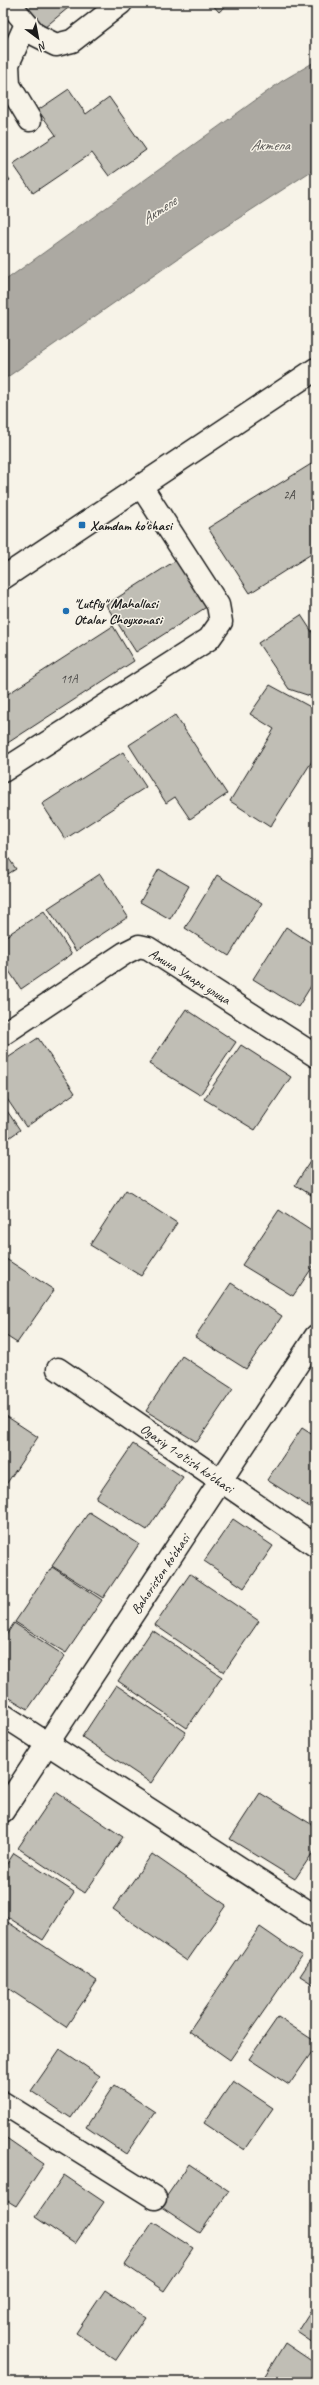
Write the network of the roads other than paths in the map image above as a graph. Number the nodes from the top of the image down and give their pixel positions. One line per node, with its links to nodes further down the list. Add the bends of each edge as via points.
1 (9, 3): 3 (street)
2 (121, 3): 3 (street, via 72,41 56,45 36,35)
3 (26, 24): 4 (street, via 8,64 9,85)
4 (30, 120)
5 (316, 369): 6 (street)
6 (141, 486): 7 (street); 8 (street, via 218,605 221,622 209,639)
7 (3, 578)
8 (3, 771)
9 (3, 1034): 10 (street, Амина Умари улица, via 139,946 148,948)
10 (316, 1056)
11 (316, 1336): 13 (street, Bahoriston ko'chasi)
12 (58, 1369): 13 (street, Ogaxiy 1-o'tish ko'chasi)
13 (222, 1482): 14 (street, Ogaxiy 1-o'tish ko'chasi); 16 (street, Bahoriston ko'chasi)
14 (316, 1546)
15 (3, 1715): 16 (street)
16 (47, 1743): 17 (street, Bahoriston ko'chasi); 18 (street)
17 (3, 1811)
18 (316, 1917)
19 (3, 2103): 20 (street)
20 (155, 2198)

